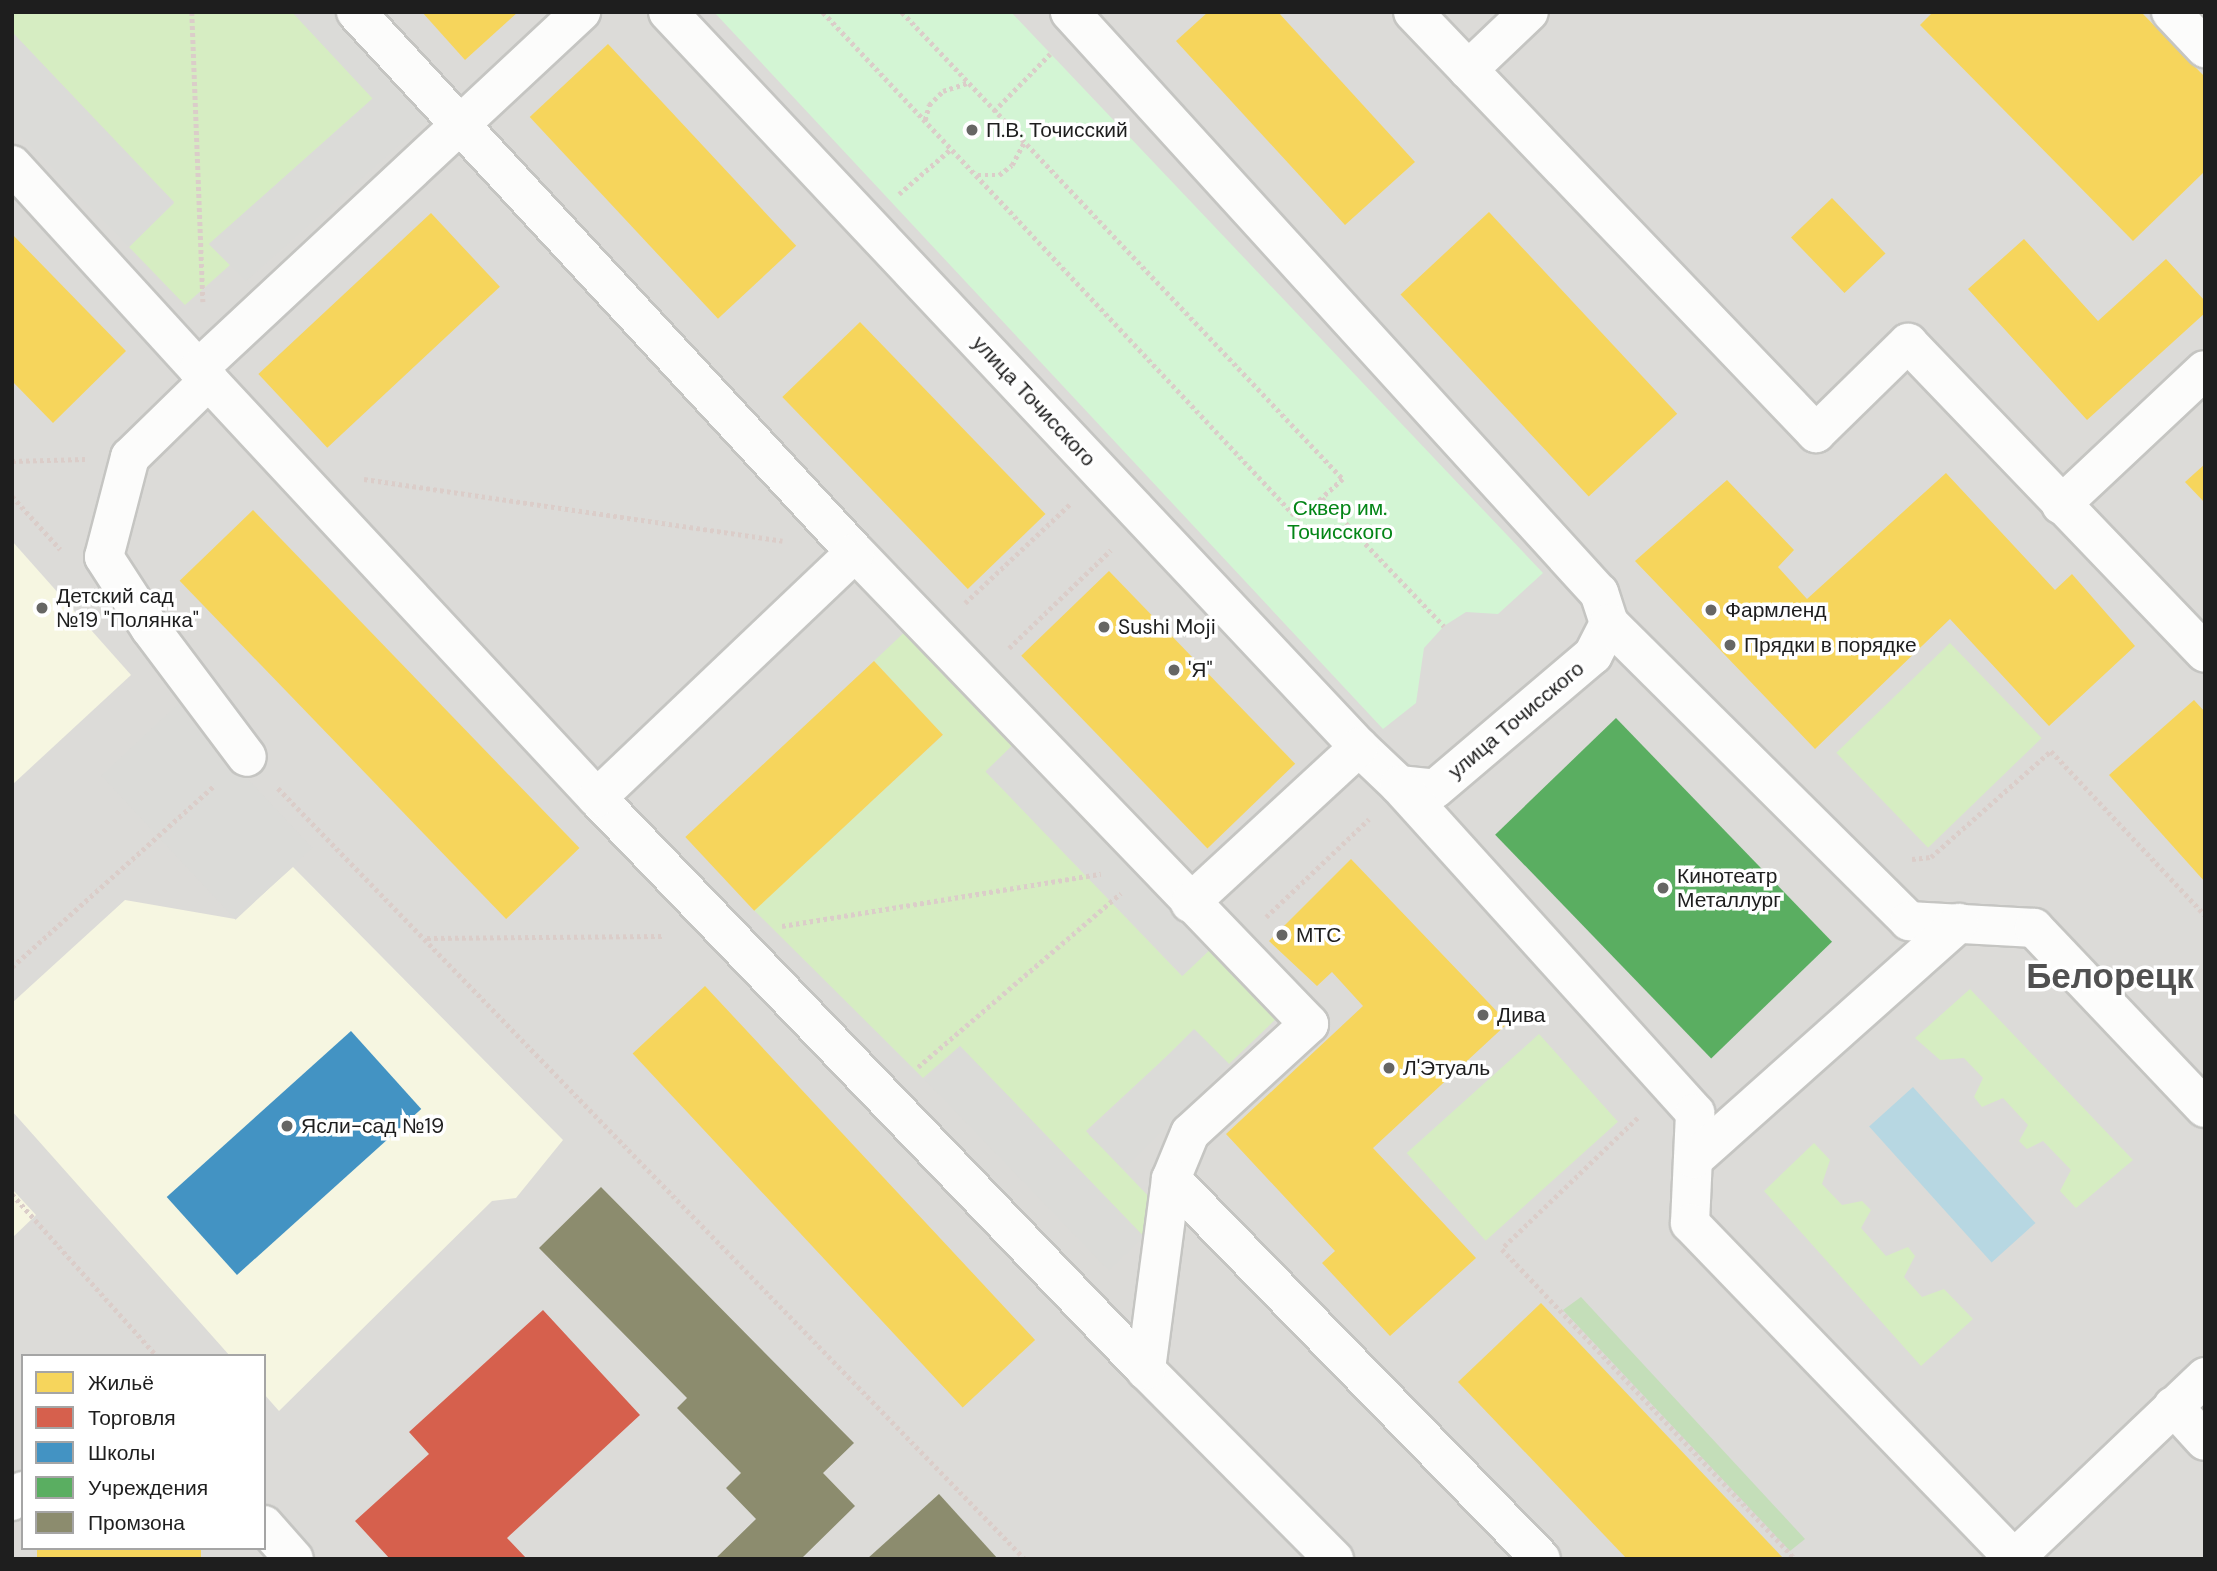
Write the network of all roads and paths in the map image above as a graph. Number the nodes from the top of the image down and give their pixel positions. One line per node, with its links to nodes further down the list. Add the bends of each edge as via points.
1 (192, 12): 23 (path)
2 (356, 12): 16 (street)
3 (581, 12): 16 (street)
4 (668, 12): 38 (street, улица Точисского)
5 (823, 12): 15 (path)
6 (902, 12): 13 (path)
7 (1413, 12): 12 (street)
8 (1529, 12): 12 (street)
9 (2171, 12): 11 (street)
10 (1079, 15): 14 (path); 33 (street, via 1599,593)
11 (2205, 48)
12 (1468, 70): 29 (street, via 1816,433 1909,343)
13 (968, 83): 14 (path); 15 (path, via 943,91 929,105)
14 (994, 111): 17 (path)
15 (924, 121): 18 (path)
16 (459, 122): 23 (street); 32 (street)
17 (1024, 142): 20 (path, via 1012,165 999,174); 27 (path, via 1343,479)
18 (951, 149): 20 (path); 21 (path)
19 (12, 165): 23 (street)
20 (977, 175): 27 (path, via 1297,518)
21 (891, 201)
22 (2205, 370): 29 (street)
23 (204, 371): 24 (street); 41 (street)
24 (130, 457): 25 (path); 39 (street, via 104,557 150,628)
25 (12, 461)
26 (354, 477): 30 (path)
27 (1322, 498): 34 (path)
28 (1072, 503): 35 (path)
29 (2061, 505): 36 (street)
30 (787, 542)
31 (1114, 547): 37 (path)
32 (855, 552): 35 (street); 41 (street)
33 (1609, 623): 40 (street, улица Точисского, via 1593,655 1435,789); 47 (street, via 1909,921)
34 (1444, 626)
35 (933, 633): 37 (street)
36 (2205, 653)
37 (977, 680): 44 (street)
38 (1359, 747): 40 (street, улица Точисского); 45 (street)
39 (247, 757): 49 (path); 51 (path)
40 (1399, 786): 54 (street, via 1695,1113)
41 (597, 798): 48 (street)
42 (1369, 819): 50 (path)
43 (1903, 860): 46 (path, via 1931,857 2051,751)
44 (1154, 865): 45 (street); 48 (path); 52 (path)
45 (1190, 903): 50 (street)
46 (2205, 915)
47 (1959, 923): 53 (street, via 2034,928); 54 (street)
48 (729, 935): 49 (path); 52 (street)
49 (427, 938): 64 (path)
50 (1234, 948): 55 (street, via 1309,1024 1190,1133)
51 (12, 967)
52 (884, 1097): 58 (street)
53 (2205, 1108)
54 (1693, 1159): 67 (street, via 1690,1223)
55 (1171, 1179): 58 (street); 66 (street)
56 (12, 1194): 57 (path)
57 (155, 1354)
58 (1146, 1370): 65 (street)
59 (2205, 1377): 60 (street)
60 (2173, 1406): 61 (street); 67 (street)
61 (2205, 1441)
62 (266, 1527): 63 (street)
63 (294, 1559)
64 (1025, 1559)
65 (1334, 1559)
66 (1541, 1559)
67 (2014, 1559)

